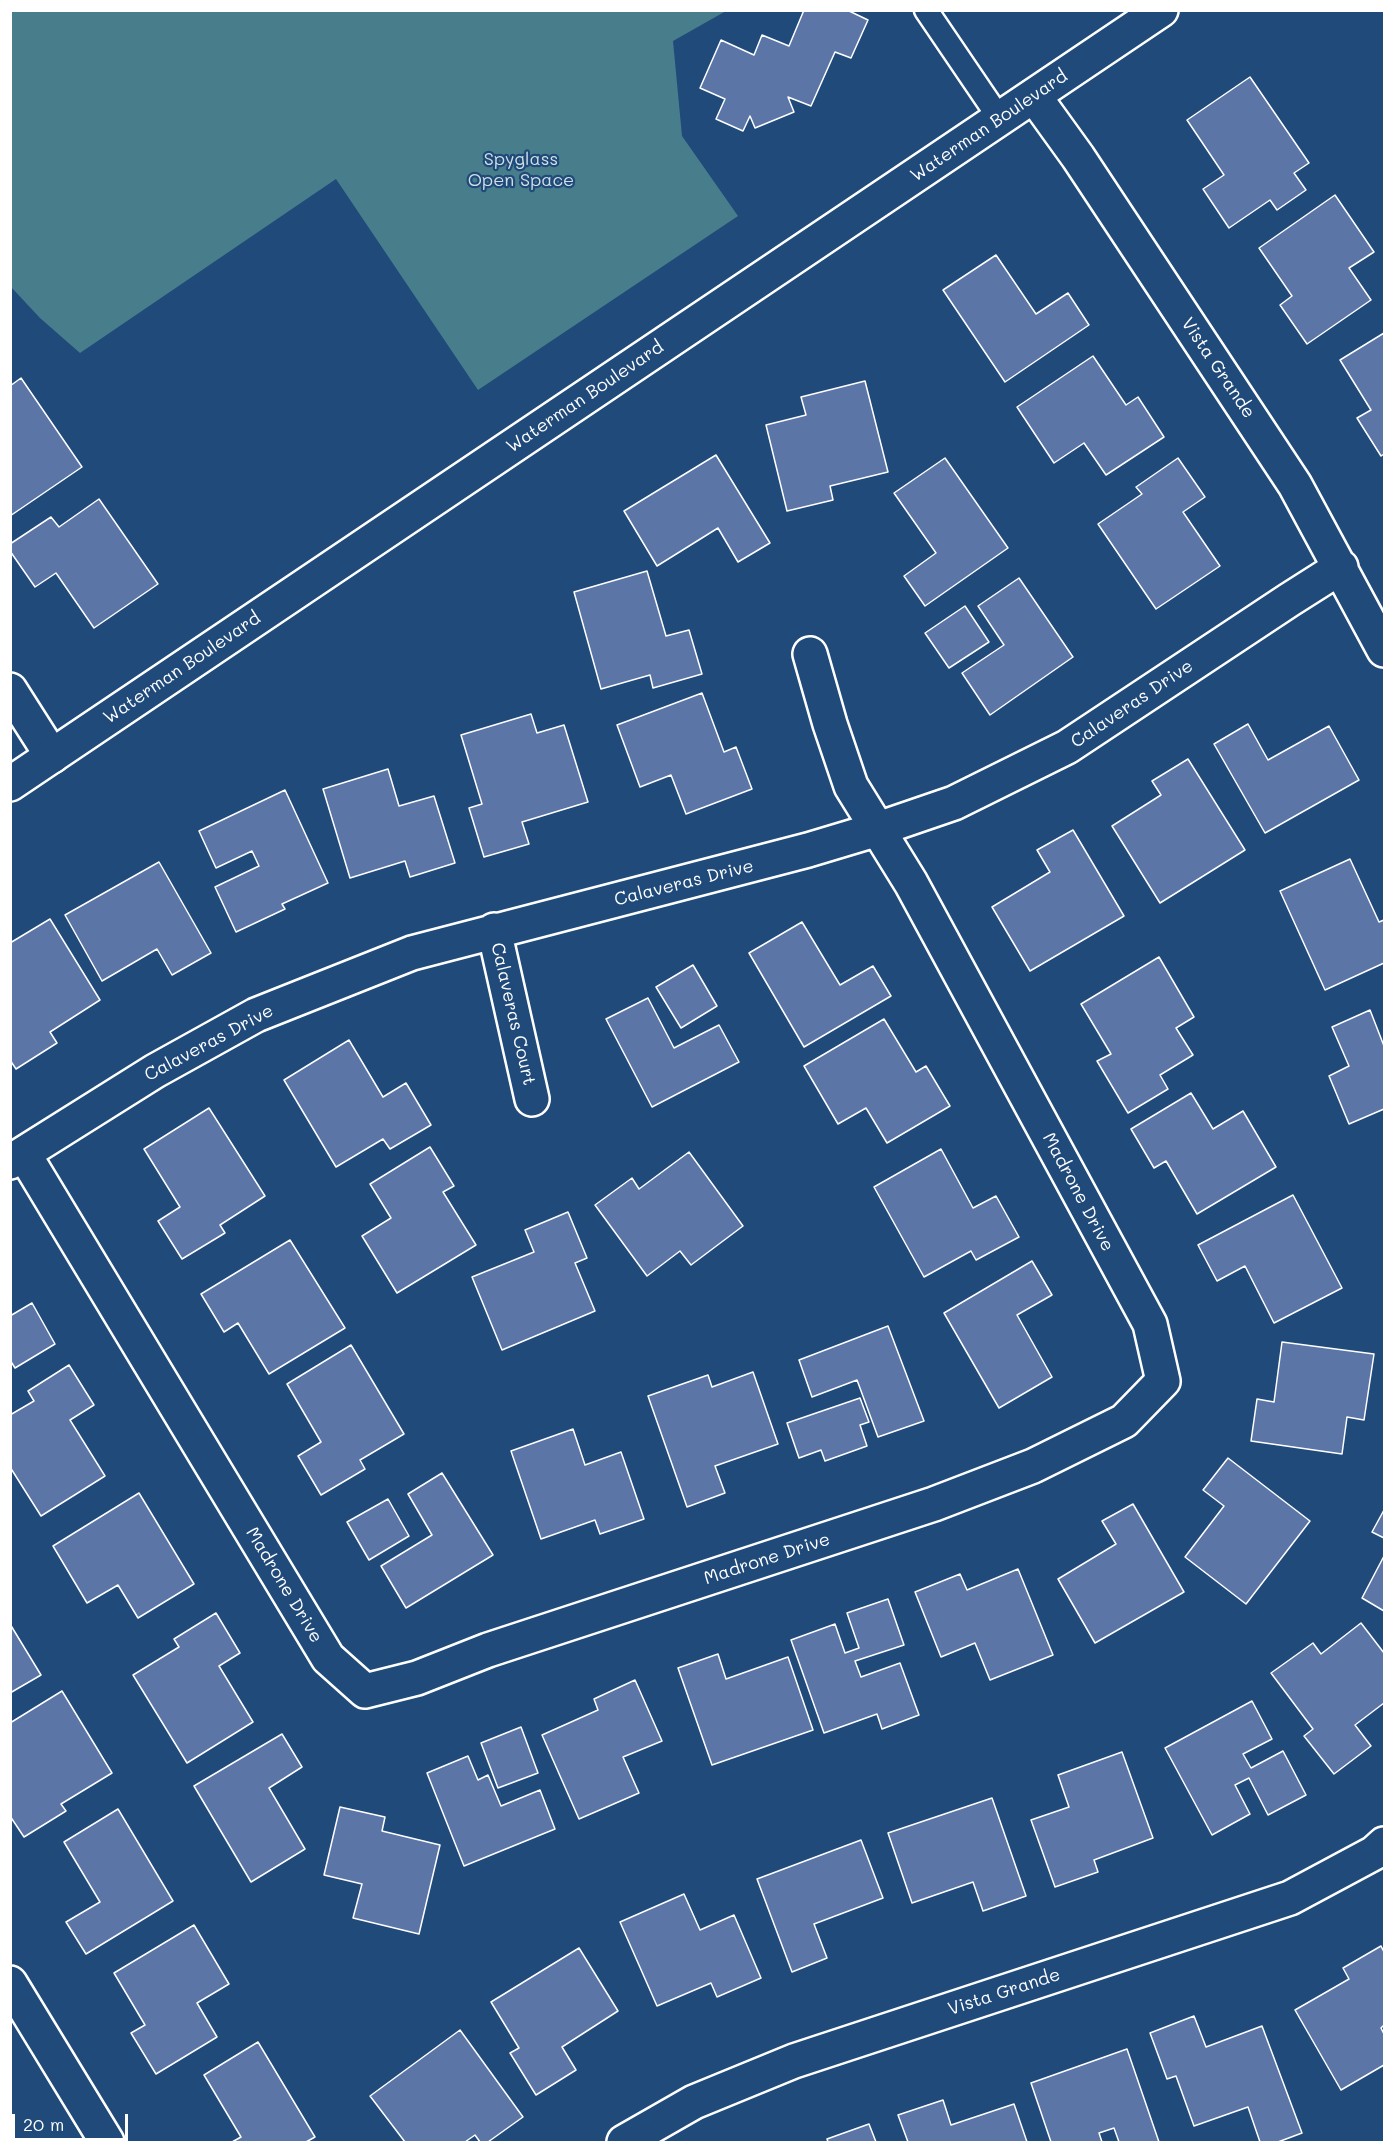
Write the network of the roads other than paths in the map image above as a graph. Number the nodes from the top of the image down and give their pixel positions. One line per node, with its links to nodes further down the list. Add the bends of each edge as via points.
1 (926, 10): 4 (lane)
2 (1161, 10): 3 (street, Waterman Boulevard)
3 (1034, 96): 4 (street, Waterman Boulevard); 5 (street, Vista Grande, via 1295,485)
4 (1000, 119): 9 (street, Waterman Boulevard)
5 (1341, 567): 6 (street, Vista Grande); 11 (street, Calaveras Drive, via 1067,747 954,803)
6 (1384, 650)
7 (810, 654): 11 (street, via 851,786)
8 (10, 690): 9 (street)
9 (52, 756): 10 (street, Waterman Boulevard)
10 (10, 784)
11 (878, 829): 12 (street, Calaveras Drive, via 704,878); 14 (street, Madrone Drive, via 1150,1324 1163,1381 1124,1421 1034,1466 934,1504 365,1691 328,1658)
12 (494, 930): 13 (street, Calaveras Court); 14 (street, Calaveras Drive, via 412,953 256,1015 154,1071)
13 (532, 1099)
14 (17, 1158)
15 (1384, 1844): 18 (street, Vista Grande, via 1290,1898 794,2061 694,2102)
16 (10, 1983): 17 (street)
17 (107, 2142)
18 (624, 2142)

